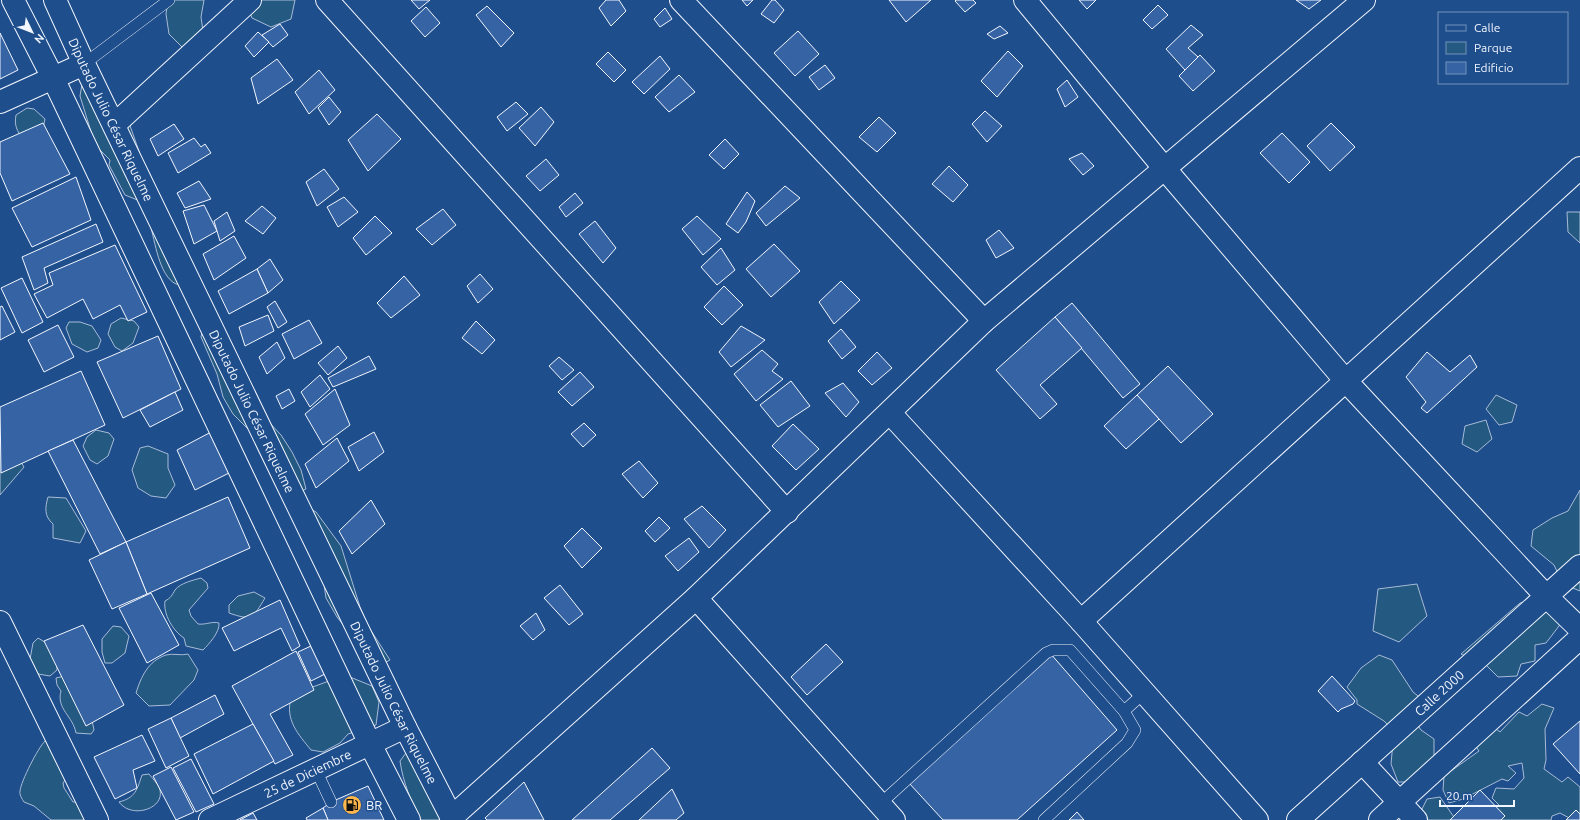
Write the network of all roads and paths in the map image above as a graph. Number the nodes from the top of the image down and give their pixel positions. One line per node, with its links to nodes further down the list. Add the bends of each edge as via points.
1 (13, 0): 10 (street)
2 (169, 0): 9 (lane)
3 (250, 0): 12 (street)
4 (327, 0): 18 (street)
5 (681, 0): 15 (street)
6 (1025, 0): 14 (street)
7 (1364, 0): 14 (street)
8 (60, 2): 9 (street, Diputado Julio César Riquelme)
9 (84, 64): 10 (street); 12 (street, Diputado Julio César Riquelme)
10 (53, 78): 11 (street); 29 (street)
11 (0, 102)
12 (114, 125): 28 (street, Diputado Julio César Riquelme)
13 (1580, 168): 16 (street)
14 (1165, 169): 15 (street); 16 (street)
15 (984, 321): 17 (street)
16 (1345, 380): 20 (street); 22 (street)
17 (890, 413): 18 (street); 22 (street)
18 (787, 512): 21 (street)
19 (1580, 566): 20 (street, Calle 2000)
20 (1546, 596): 24 (street); 30 (street, Calle 2000)
21 (696, 598): 34 (street); 35 (street)
22 (1081, 621): 26 (street)
23 (0, 622): 36 (street)
24 (1580, 629)
25 (1580, 638): 33 (street)
26 (1144, 693): 27 (lane); 40 (street)
27 (1124, 711): 34 (lane, via 1070,650 1053,650 1032,665); 39 (lane, via 1135,730 1127,743)
28 (405, 727): 29 (street, 25 de Diciembre); 35 (street, Diputado Julio César Riquelme)
29 (370, 744): 31 (street, 25 de Diciembre); 38 (street)
30 (1362, 762): 33 (street); 41 (street, Calle 2000)
31 (316, 770): 32 (lane); 37 (street, 25 de Diciembre)
32 (331, 802)
33 (1400, 802): 42 (street); 43 (street)
34 (887, 812)
35 (452, 819)
36 (97, 820)
37 (210, 820)
38 (409, 820)
39 (1044, 820)
40 (1257, 820)
41 (1298, 820)
42 (1380, 820)
43 (1416, 820)

